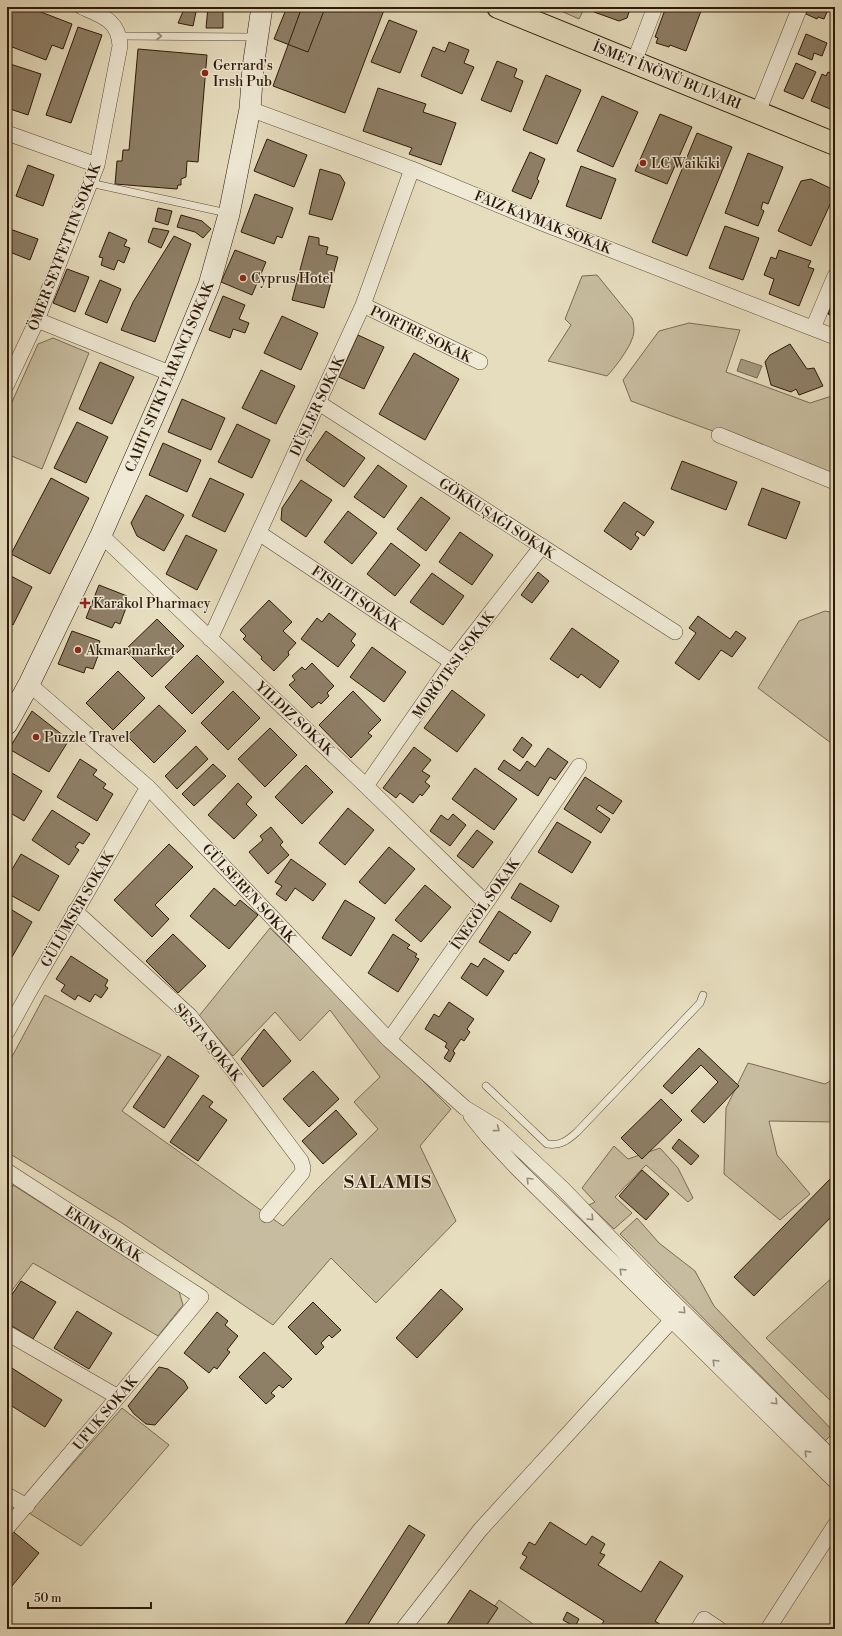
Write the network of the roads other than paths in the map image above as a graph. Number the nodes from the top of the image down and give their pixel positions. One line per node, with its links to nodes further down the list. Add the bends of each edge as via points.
1 (82, 7): 7 (street, via 111,21)
2 (251, 7): 8 (street)
3 (262, 7): 10 (street)
4 (498, 7): 9 (main road)
5 (655, 7): 9 (street)
6 (800, 7): 12 (street)
7 (120, 36): 8 (lane, one-way to 8); 15 (street, ÖMER SEYFETTIN SOKAK)
8 (252, 37): 10 (street)
9 (634, 62): 12 (main road)
10 (253, 67): 11 (street)
11 (250, 109): 16 (street, FAIZ KAYMAK SOKAK); 18 (street)
12 (758, 112): 14 (main road)
13 (7, 133): 15 (street)
14 (835, 144)
15 (97, 166): 17 (street, ÖMER SEYFETTIN SOKAK)
16 (412, 169): 20 (street, DÜŞLER SOKAK); 22 (street, FAIZ KAYMAK SOKAK, via 550,226)
17 (90, 183): 18 (lane); 21 (street, ÖMER SEYFETTIN SOKAK)
18 (229, 214): 25 (street, via 209,285)
19 (835, 276): 22 (street)
20 (363, 305): 24 (street, PORTRE SOKAK); 27 (street, DÜŞLER SOKAK)
21 (37, 320): 25 (street); 26 (street, ÖMER SEYFETTIN SOKAK)
22 (813, 328): 23 (street, FAIZ KAYMAK SOKAK)
23 (835, 337)
24 (480, 362)
25 (172, 374): 31 (street)
26 (7, 384)
27 (319, 403): 30 (street, DÜŞLER SOKAK); 32 (street)
28 (719, 435): 29 (street)
29 (835, 482)
30 (259, 533): 34 (street, DÜŞLER SOKAK); 35 (street)
31 (101, 535): 34 (street); 36 (street)
32 (542, 546): 33 (street); 35 (street, MORÖTESI SOKAK)
33 (675, 632)
34 (210, 638): 40 (street)
35 (452, 662): 40 (street, MORÖTESI SOKAK)
36 (29, 684): 37 (street); 39 (street, GÜLSEREN SOKAK)
37 (7, 724)
38 (579, 766): 41 (street, İNEGÖL SOKAK)
39 (148, 786): 42 (street, GÜLÜMSER SOKAK); 45 (street, GÜLSEREN SOKAK)
40 (366, 786): 41 (street)
41 (486, 903): 45 (street, İNEGÖL SOKAK)
42 (76, 911): 44 (street, GÜLÜMSER SOKAK); 49 (street, SESTA SOKAK, via 190,1016 301,1161 302,1173)
43 (703, 995): 46 (lane, via 700,1002 565,1143 547,1144)
44 (7, 1032)
45 (389, 1040): 47 (street, GÜLSEREN SOKAK)
46 (486, 1086)
47 (465, 1108): 51 (street, one-way to 47, via 517,1168); 54 (street, one-way to 54, via 498,1128 562,1188 650,1279)
48 (7, 1171): 50 (street, EKIM SOKAK)
49 (267, 1215)
50 (201, 1297): 53 (street, UFUK SOKAK)
51 (672, 1320): 55 (street, one-way to 51); 60 (street, via 480,1530)
52 (7, 1333): 53 (street)
53 (118, 1397): 57 (street, UFUK SOKAK)
54 (835, 1461)
55 (835, 1481)
56 (7, 1495): 57 (street)
57 (27, 1506): 59 (street, UFUK SOKAK)
58 (835, 1525): 63 (street)
59 (7, 1528)
60 (403, 1629)
61 (698, 1629): 62 (street, via 704,1619)
62 (720, 1629)
63 (768, 1629)

